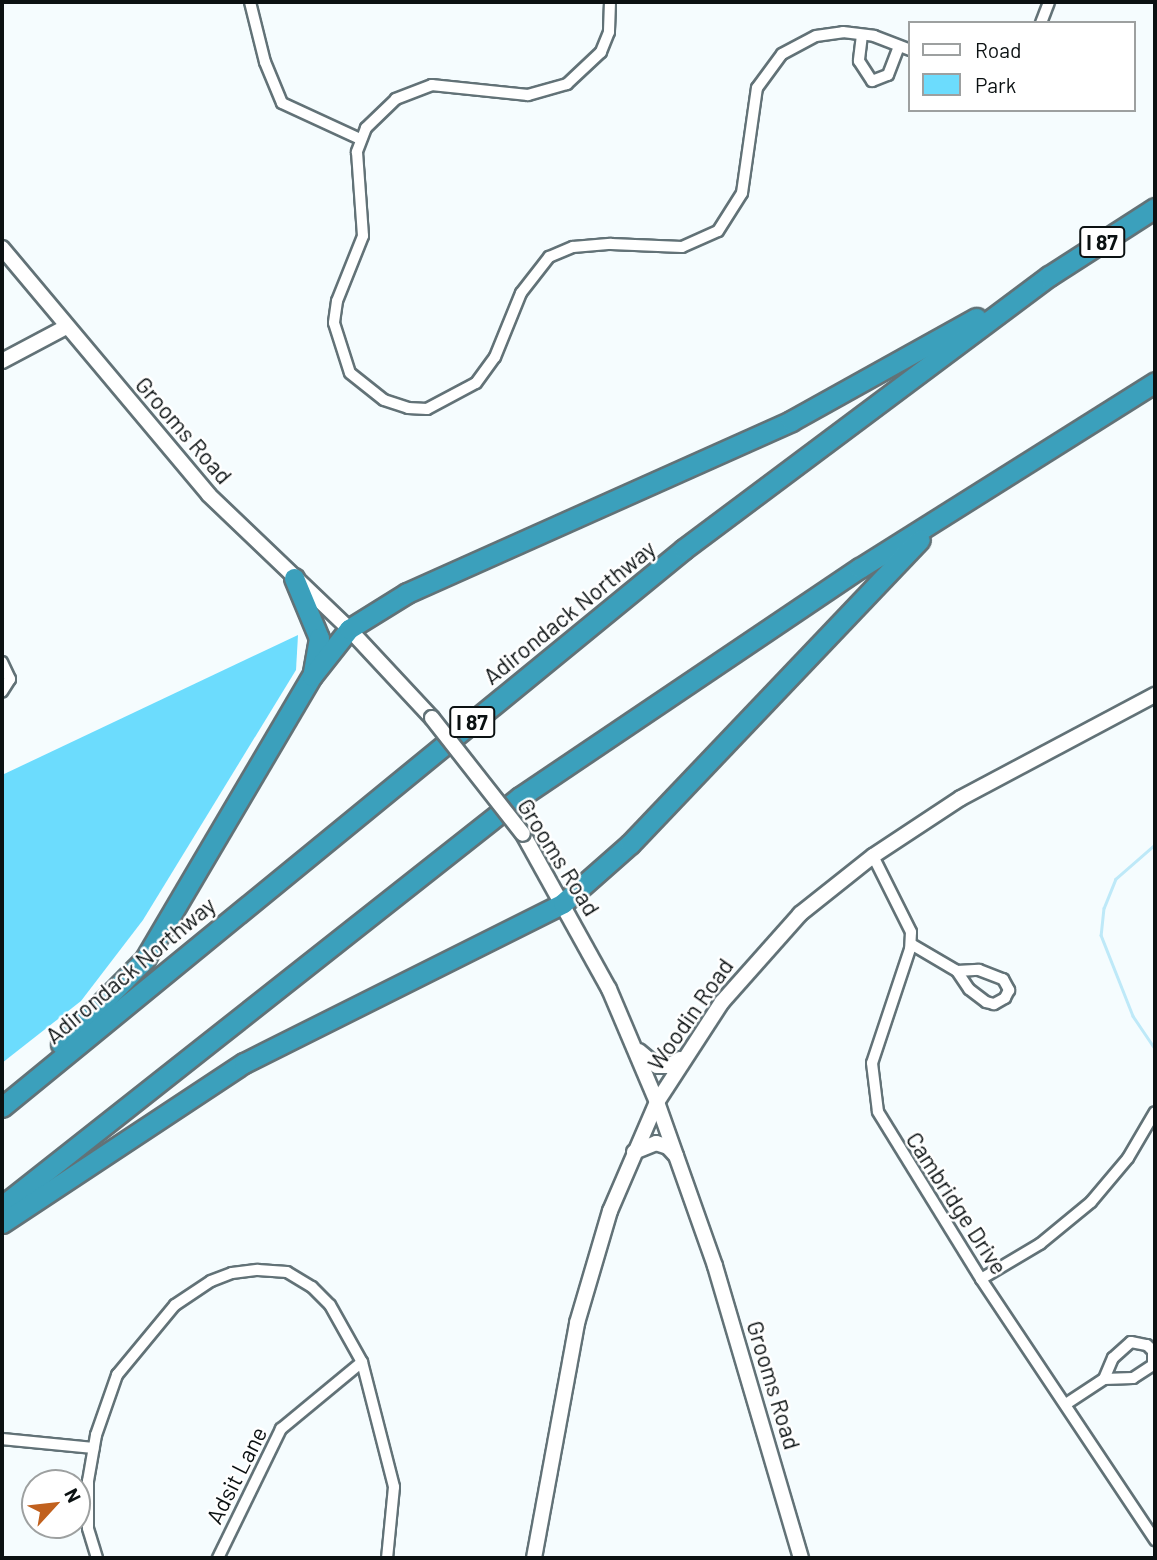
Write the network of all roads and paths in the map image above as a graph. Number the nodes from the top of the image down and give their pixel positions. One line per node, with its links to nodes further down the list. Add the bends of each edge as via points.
1 (250, 2): 7 (street, via 265,62 282,103)
2 (610, 2): 7 (street, via 609,32 601,52 567,84 528,95 446,83 416,89 384,107)
3 (1049, 2): 4 (street)
4 (1042, 21)
5 (862, 35): 6 (street); 6 (street, via 859,61 872,81 888,75); 7 (street, via 843,32 802,42 782,54 765,74 753,100 741,193 718,231 682,247 611,244 573,247 549,257 521,293 495,357 476,383 427,409 395,405 363,386 340,352 334,314 365,221)
6 (905, 48)
7 (360, 139)
8 (1155, 208): 10 (highway, Adirondack Northway / I 87)
9 (2, 248): 11 (street, Grooms Road)
10 (1049, 276): 16 (highway, via 790,421 407,593); 28 (highway, Adirondack Northway / I 87, via 684,549)
11 (66, 327): 12 (street); 15 (street, Grooms Road, via 209,495)
12 (2, 361)
13 (1155, 382): 14 (highway)
14 (951, 510): 22 (highway, via 874,584 630,844); 32 (highway, via 665,696 520,797)
15 (294, 578): 16 (street, Grooms Road); 18 (highway, via 319,638)
16 (349, 629): 18 (highway); 22 (street, Grooms Road, bridge, via 432,718 523,834)
17 (2, 662): 19 (street, via 10,679)
18 (312, 676): 28 (highway, via 145,959)
19 (2, 692)
20 (1155, 695): 21 (street, Woodin Road, via 981,786)
21 (873, 856): 23 (street, via 905,917); 26 (street, Woodin Road, via 774,939)
22 (563, 903): 25 (street, Grooms Road); 33 (highway, via 244,1063)
23 (911, 944): 24 (street); 34 (street, Cambridge Drive, via 872,1063 874,1097 886,1130)
24 (957, 971): 24 (street, via 994,974 1008,984 1008,995 994,1004 986,1002 969,989)
25 (635, 1046): 26 (street, via 653,1064 664,1067); 27 (street, Grooms Road)
26 (684, 1056): 27 (street, Woodin Road)
27 (657, 1102): 30 (street, Woodin Road); 31 (street, Grooms Road)
28 (2, 1106)
29 (1155, 1112): 34 (street, via 1128,1158 1091,1202 1040,1244)
30 (633, 1153): 31 (street, via 644,1144 656,1143); 44 (street, Woodin Road, via 610,1211 577,1323)
31 (677, 1157): 45 (street, Grooms Road, via 715,1266)
32 (2, 1206)
33 (2, 1223)
34 (981, 1279): 37 (street, Cambridge Drive)
35 (362, 1362): 39 (street, via 330,1305 302,1280 287,1272 232,1273 175,1305 146,1335 117,1375); 42 (street, Adsit Lane, via 281,1429); 43 (street, via 394,1487)
36 (1104, 1379): 36 (street, via 1124,1346 1141,1342 1153,1351 1153,1365 1143,1375); 37 (street)
37 (1066, 1404): 40 (street, Cambridge Drive)
38 (2, 1439): 39 (street)
39 (94, 1448): 41 (street, via 88,1528)
40 (1154, 1537)
41 (97, 1558)
42 (218, 1558)
43 (387, 1558)
44 (534, 1558)
45 (801, 1558)

